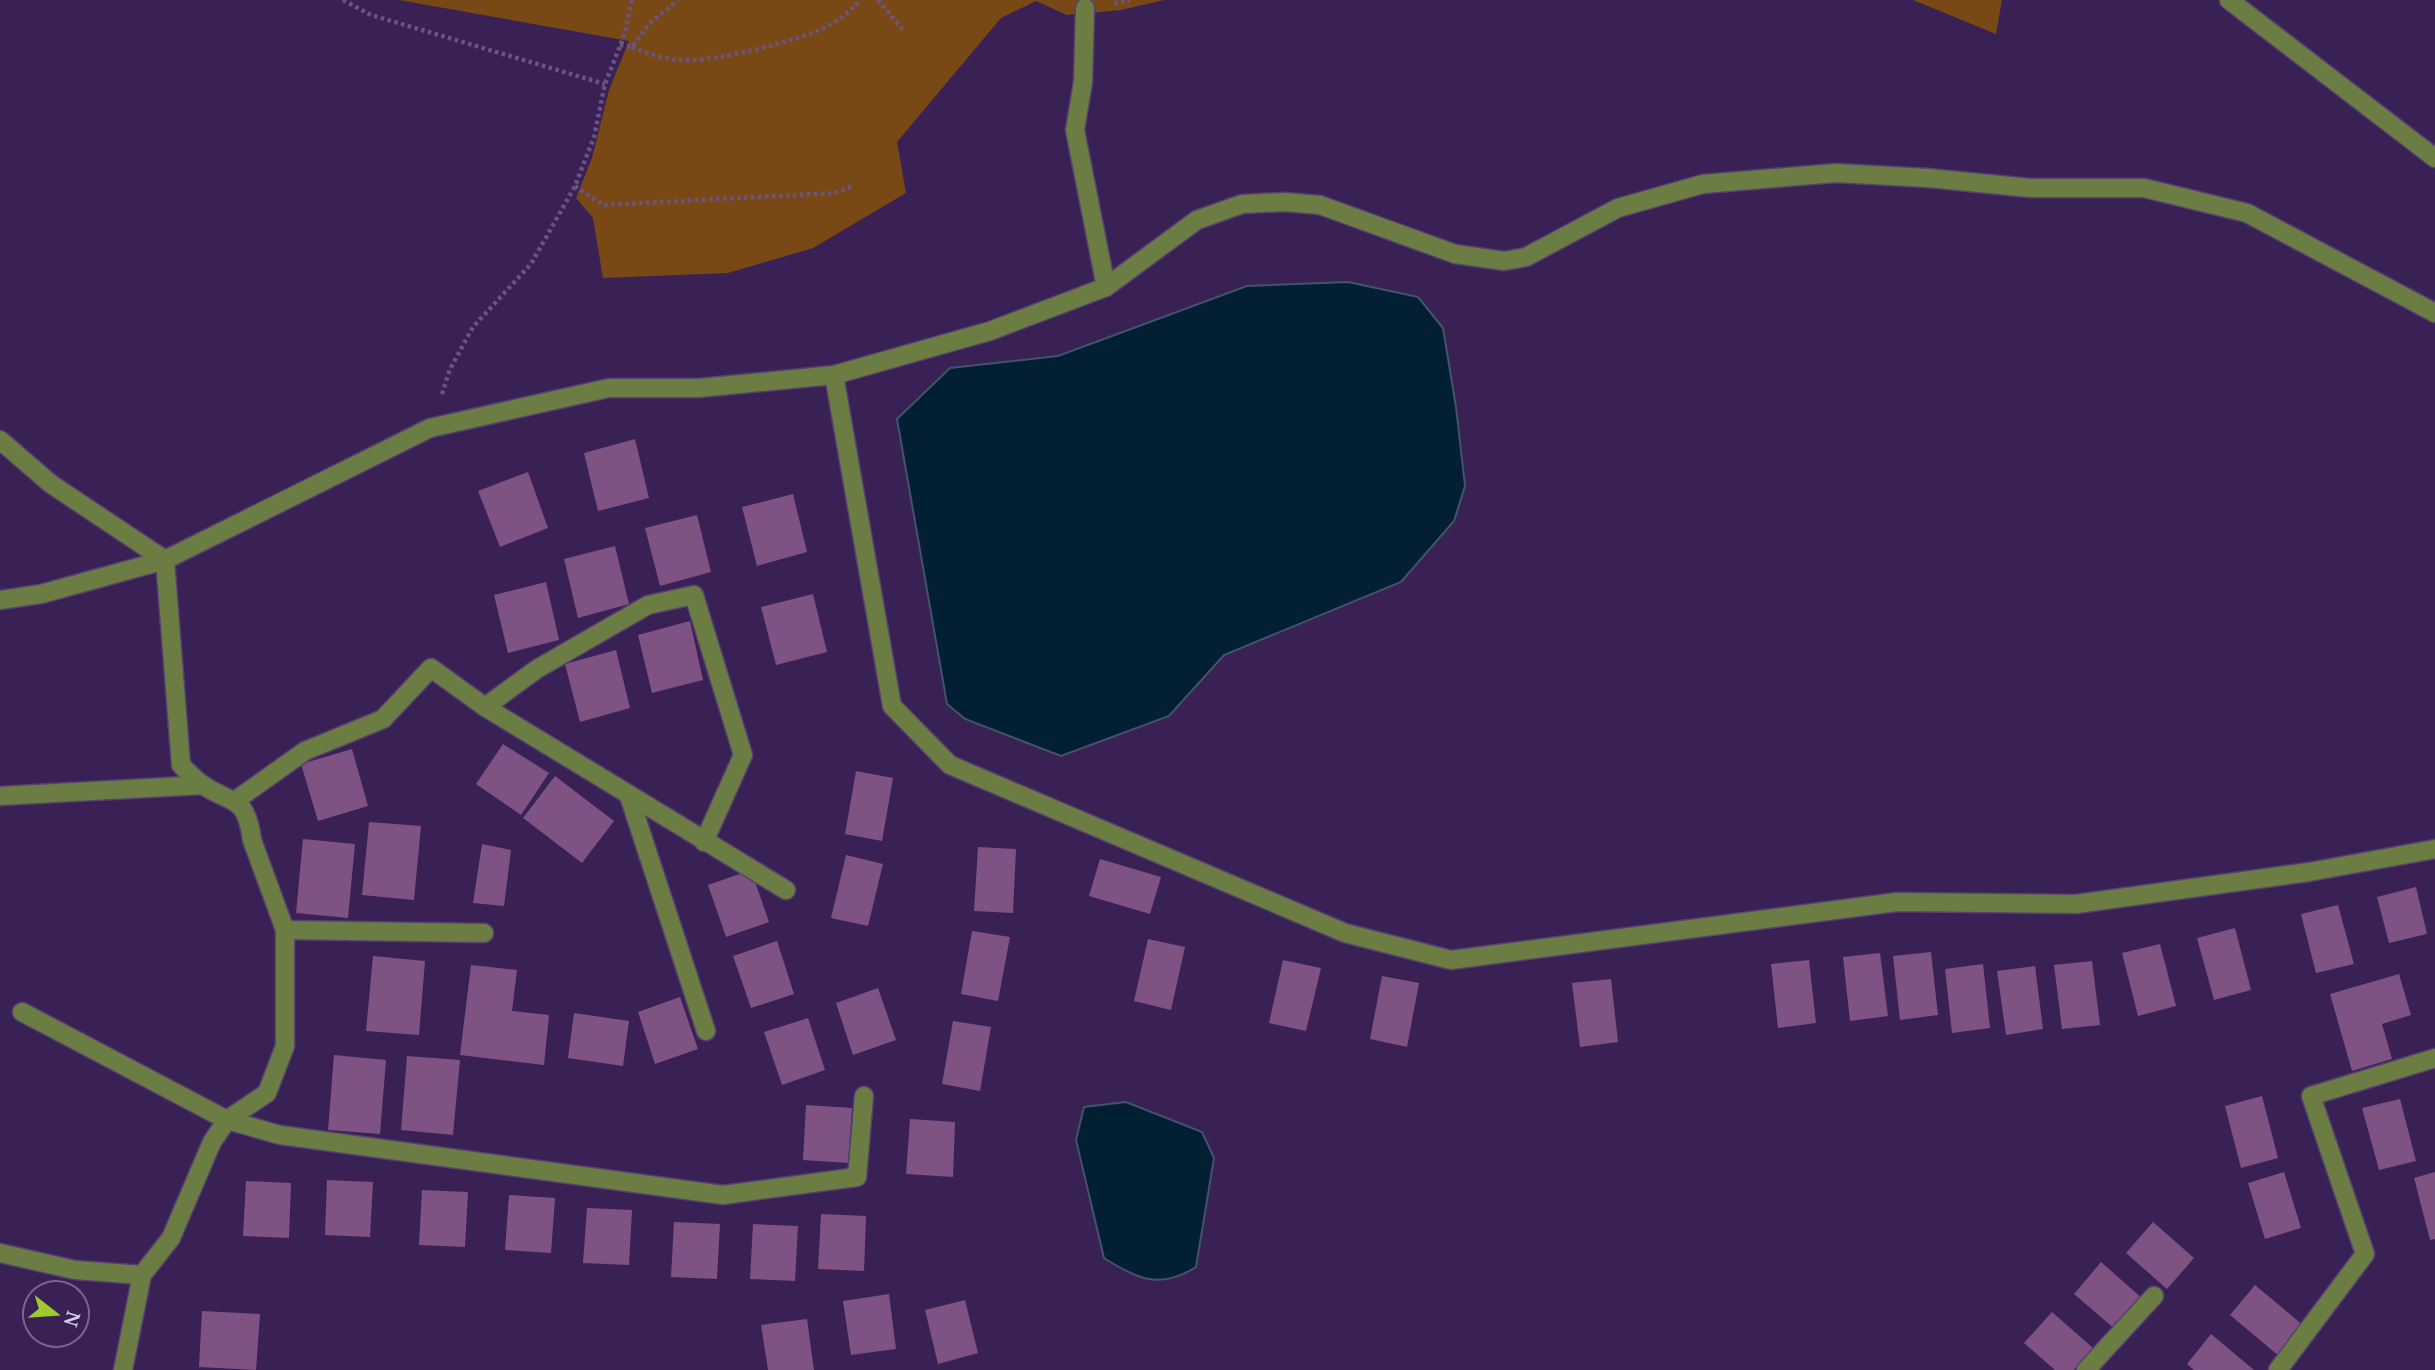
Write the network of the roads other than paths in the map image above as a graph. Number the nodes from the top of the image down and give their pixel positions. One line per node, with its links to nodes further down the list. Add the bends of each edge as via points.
1 (2229, 0): 3 (street)
2 (1085, 8): 4 (street, via 1083,82 1074,130)
3 (2435, 158)
4 (1106, 287): 5 (street, via 1197,220 1242,204 1320,205 1455,254 1504,261 1526,257 1618,208 1703,184 1836,173 2030,188 2144,188 2247,213); 6 (street, via 990,331)
5 (2435, 313)
6 (834, 375): 8 (street, via 699,388 609,388 430,428); 16 (street, via 892,706 950,765 1345,933 1451,960 1897,902 2076,904 2309,872)
7 (0, 440): 8 (street, via 51,484)
8 (165, 560): 9 (street, via 41,594); 11 (street, via 181,765)
9 (0, 600)
10 (485, 707): 13 (street); 14 (street, via 430,668 383,719 305,751); 15 (street, via 537,669 648,605 694,594 743,755)
11 (203, 785): 12 (street); 14 (street)
12 (0, 796)
13 (629, 796): 15 (street); 21 (street)
14 (236, 800): 18 (street, via 250,825)
15 (704, 842): 17 (street)
16 (2435, 849)
17 (786, 890)
18 (285, 930): 19 (street); 24 (street, via 285,1046 267,1093)
19 (485, 933)
20 (22, 1012): 24 (street)
21 (706, 1031)
22 (2435, 1058): 30 (street, via 2311,1096 2365,1254)
23 (864, 1096): 24 (street, via 857,1177 723,1195 280,1135)
24 (227, 1120): 26 (street, via 212,1142 170,1238)
25 (0, 1253): 26 (street, via 75,1270)
26 (142, 1275): 28 (street)
27 (2154, 1296): 29 (street)
28 (123, 1370)
29 (2086, 1370)
30 (2278, 1370)

